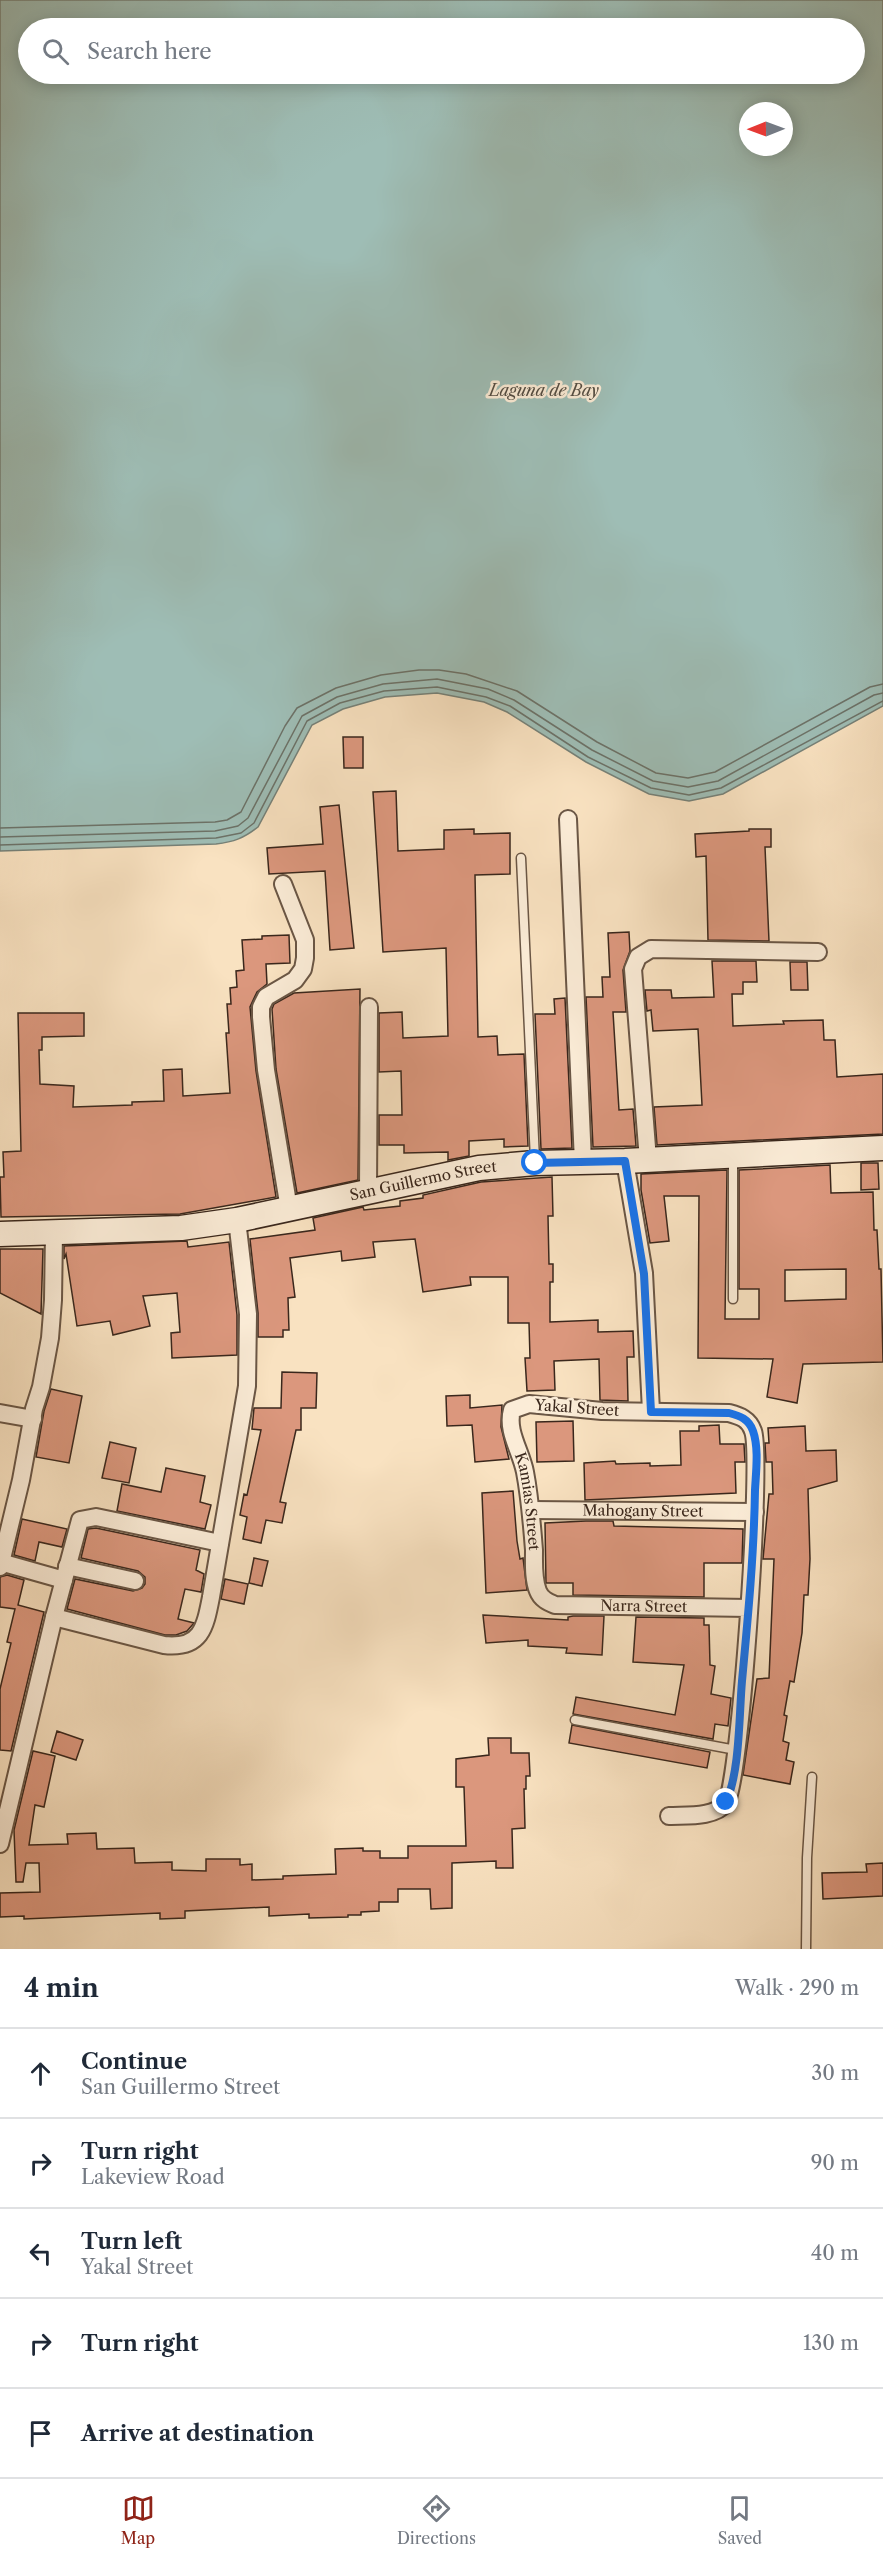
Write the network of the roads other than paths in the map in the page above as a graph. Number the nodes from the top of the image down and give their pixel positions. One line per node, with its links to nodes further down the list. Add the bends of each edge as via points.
1 (568, 819): 9 (street)
2 (521, 858): 10 (lane)
3 (283, 884): 12 (street, via 305,940 305,958 295,980 266,998 261,1017)
4 (818, 951): 8 (street, via 651,949 638,957 633,969)
5 (369, 1008): 11 (street)
6 (883, 1149): 7 (main road, San Guillermo Street)
7 (734, 1155): 8 (main road, San Guillermo Street); 16 (lane)
8 (637, 1160): 9 (main road, San Guillermo Street); 18 (street)
9 (583, 1162): 10 (main road, San Guillermo Street)
10 (535, 1163): 11 (main road, San Guillermo Street, via 479,1168)
11 (368, 1192): 12 (main road, San Guillermo Street)
12 (289, 1209): 13 (main road, San Guillermo Street)
13 (237, 1220): 14 (main road, San Guillermo Street, via 181,1228); 23 (street, via 249,1348 241,1425)
14 (54, 1233): 15 (main road, San Guillermo Street); 20 (street, via 50,1338)
15 (0, 1234)
16 (733, 1299)
17 (512, 1410): 18 (street, Yakal Street, via 529,1404); 21 (street, Kamias Street, via 509,1419 525,1471)
18 (651, 1412): 22 (street, Yakal Street, via 729,1413 749,1422 756,1446)
19 (0, 1413): 20 (street)
20 (33, 1419): 24 (street)
21 (531, 1510): 22 (street, Mahogany Street); 27 (street, Kamias Street, via 536,1581)
22 (755, 1512): 28 (street)
23 (220, 1543): 25 (street, via 85,1517 78,1524); 29 (street, via 206,1623 191,1642 177,1647 164,1645)
24 (0, 1564): 25 (street)
25 (65, 1573): 26 (street); 29 (street)
26 (135, 1581)
27 (541, 1596): 28 (street, Narra Street, via 555,1605)
28 (749, 1608): 31 (street)
29 (54, 1617): 34 (street)
30 (575, 1720): 31 (lane)
31 (736, 1750): 33 (street, via 726,1802 713,1811)
32 (812, 1777): 35 (lane)
33 (669, 1816)
34 (0, 1844)
35 (806, 1949)

